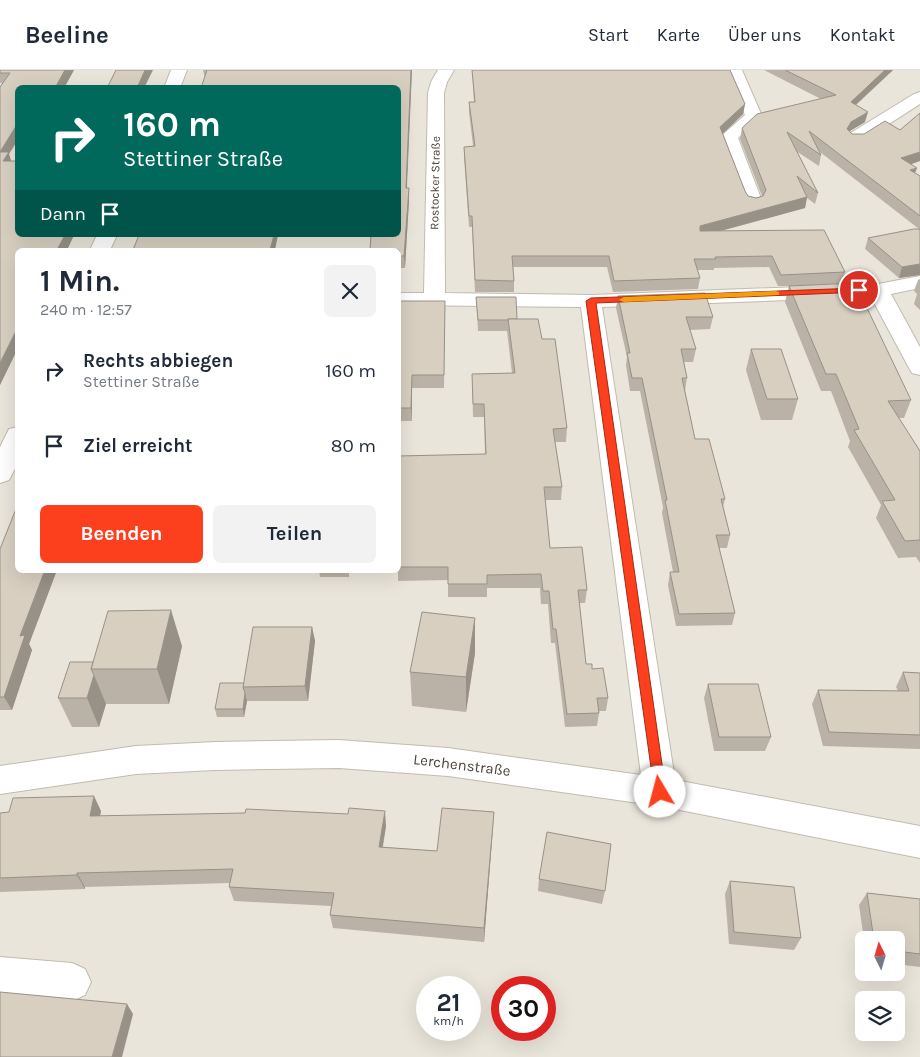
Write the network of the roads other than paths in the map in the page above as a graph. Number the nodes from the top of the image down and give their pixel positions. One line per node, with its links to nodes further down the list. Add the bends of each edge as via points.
1 (179, 70): 4 (street)
2 (446, 70): 11 (street, Rostocker Straße, via 436,93)
3 (734, 70): 7 (street, via 754,116 729,137)
4 (173, 85)
5 (920, 97): 6 (street)
6 (855, 138)
7 (753, 201)
8 (920, 282): 9 (street)
9 (878, 290): 12 (street); 13 (street)
10 (401, 299): 11 (street)
11 (434, 299): 12 (street)
12 (591, 301): 17 (street)
13 (920, 368)
14 (15, 442): 15 (street)
15 (0, 474)
16 (0, 780): 17 (street, Lerchenstraße, via 136,760 339,754 448,762)
17 (660, 792): 18 (street, Lerchenstraße)
18 (920, 842)
19 (0, 976): 20 (street)
20 (72, 982)

